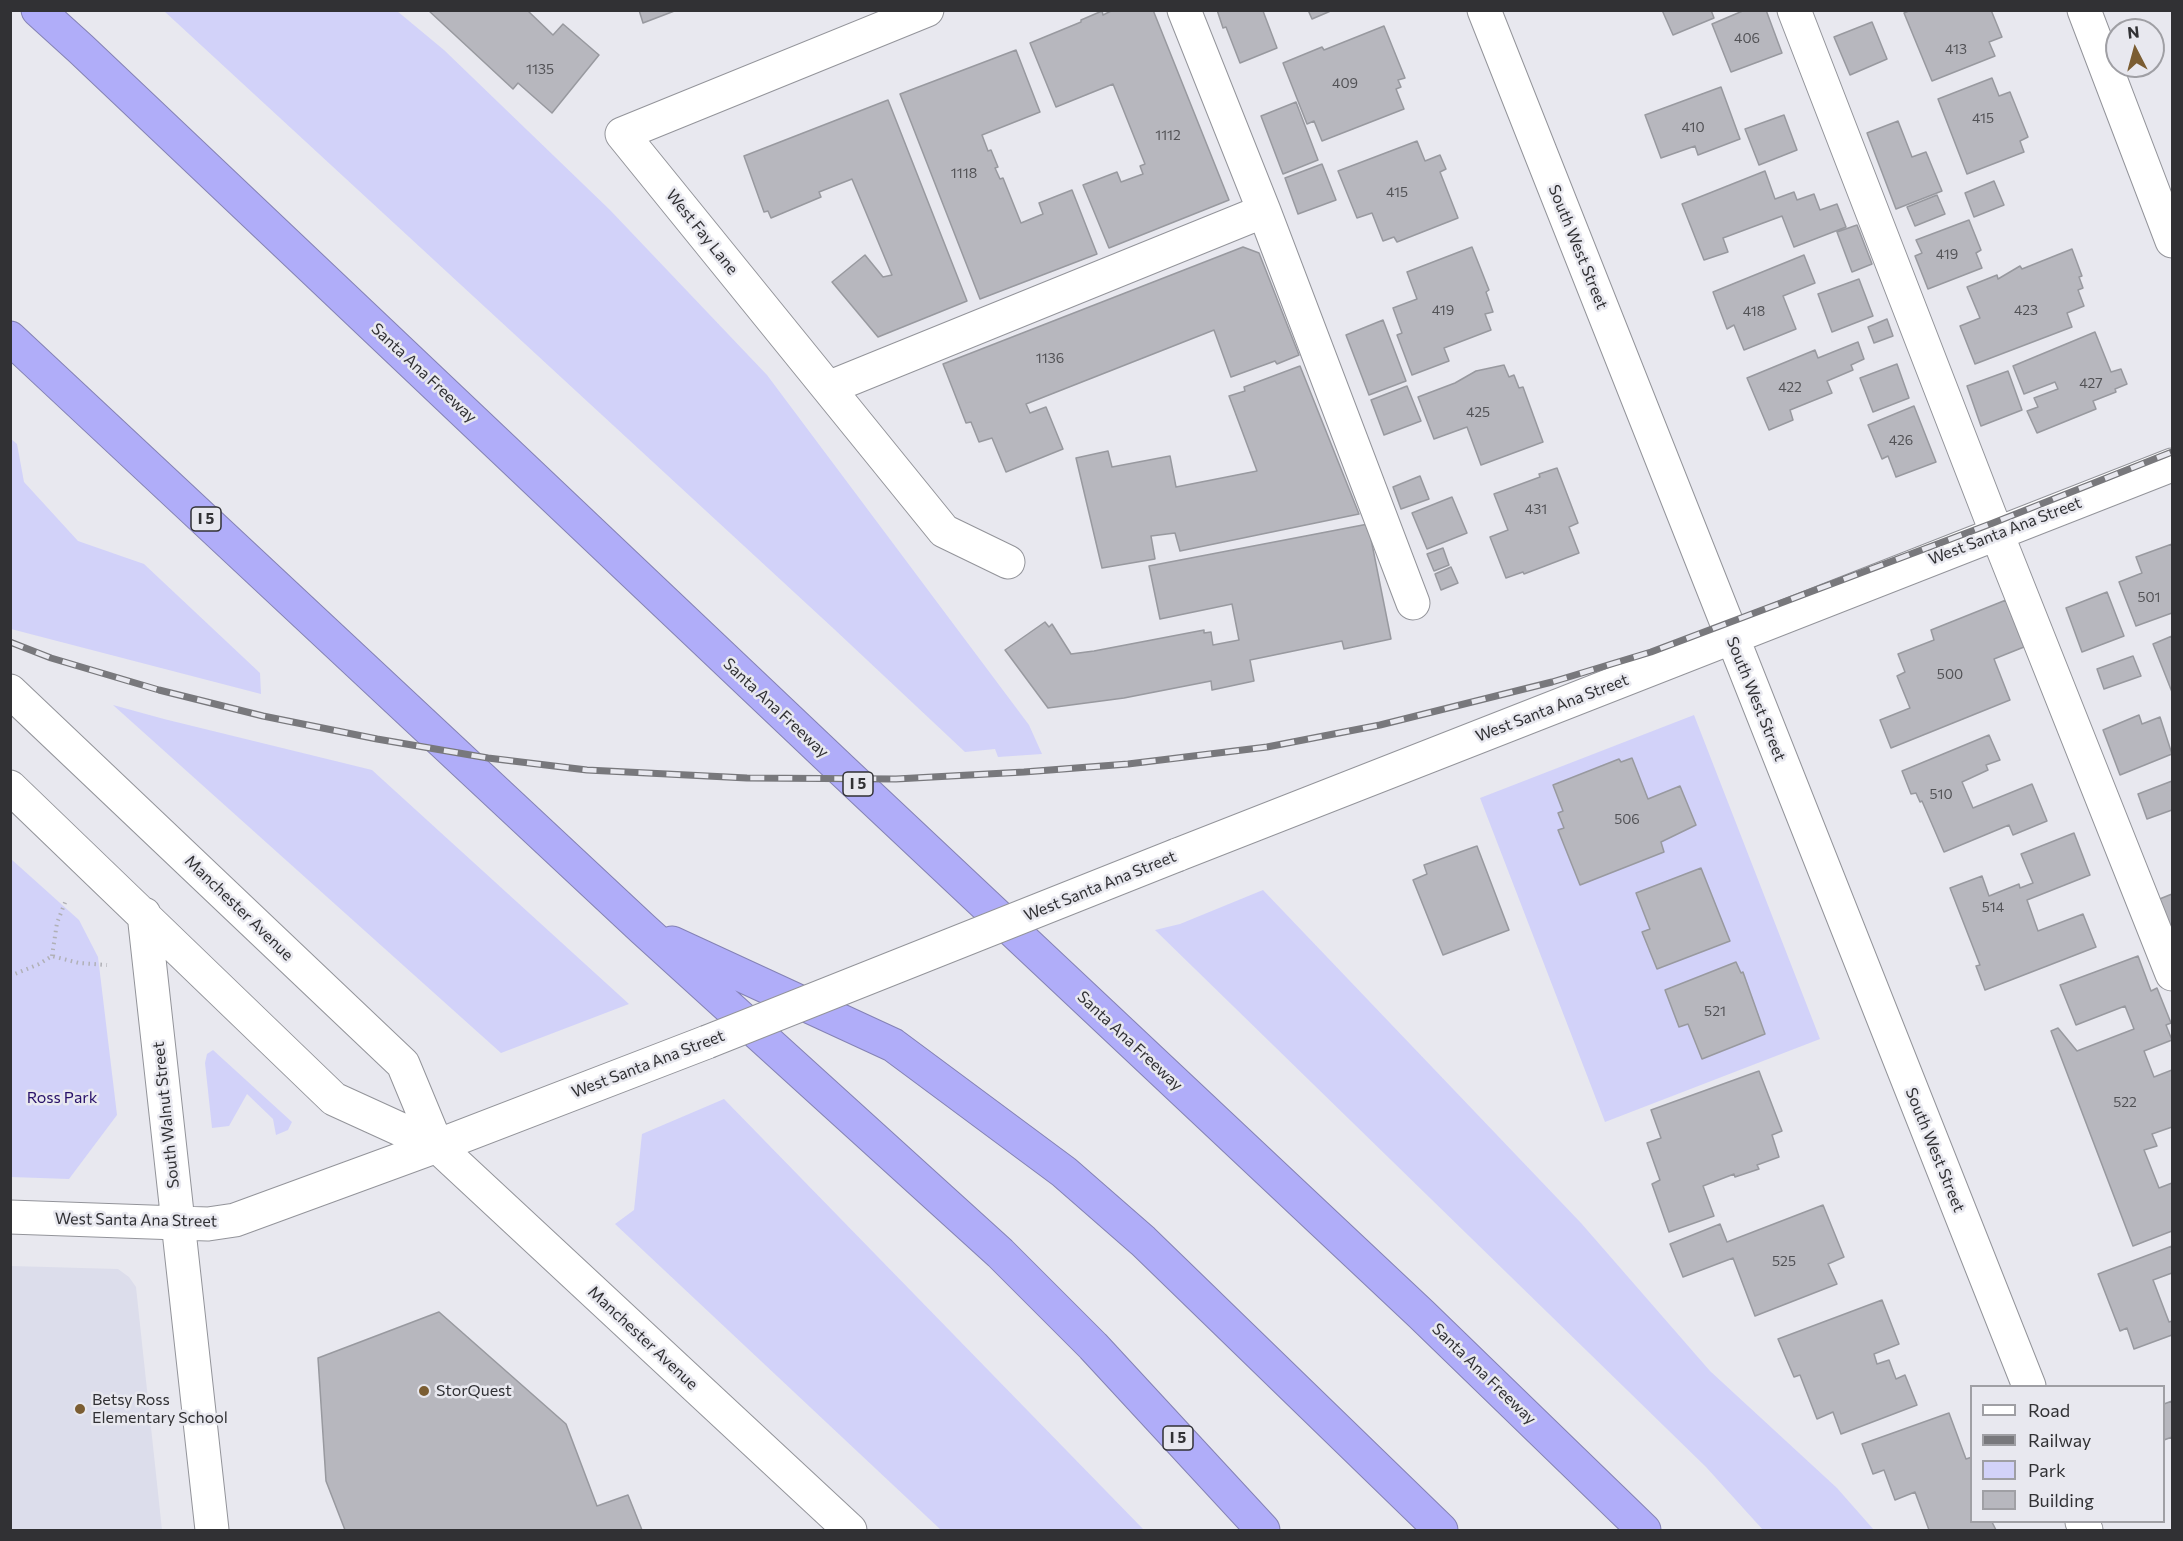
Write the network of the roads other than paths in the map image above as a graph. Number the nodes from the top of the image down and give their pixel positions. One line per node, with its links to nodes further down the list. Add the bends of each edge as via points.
1 (38, 10): 8 (highway, Santa Ana Freeway / I 5)
2 (57, 10): 8 (highway)
3 (927, 10): 12 (street, West Fay Lane, via 622,134)
4 (1184, 10): 9 (street)
5 (1484, 10): 17 (street, South West Street)
6 (1794, 10): 14 (street)
7 (2084, 10): 10 (street)
8 (81, 49): 27 (highway, Santa Ana Freeway / I 5)
9 (1264, 211): 12 (street); 16 (street)
10 (2172, 241)
11 (10, 338): 21 (highway, I 5)
12 (828, 388): 15 (street, West Fay Lane, via 944,531)
13 (2172, 465): 14 (street, West Santa Ana Street)
14 (1997, 534): 17 (street, West Santa Ana Street); 22 (street)
15 (1008, 562)
16 (1413, 603)
17 (1732, 638): 23 (street, West Santa Ana Street, bridge); 26 (street, South West Street)
18 (10, 691): 23 (street, Manchester Avenue, via 403,1064)
19 (10, 787): 20 (street, Manchester Avenue)
20 (144, 914): 23 (street, Manchester Avenue, via 334,1099); 25 (street, South Walnut Street)
21 (643, 929): 30 (highway, I 5, via 1000,1252); 31 (highway, via 893,1045 1064,1172 1143,1241)
22 (2172, 974)
23 (437, 1146): 25 (street, West Santa Ana Street, via 235,1220); 29 (street, Manchester Avenue)
24 (10, 1217): 25 (street, West Santa Ana Street)
25 (178, 1223): 28 (street, South Walnut Street)
26 (2029, 1385)
27 (1642, 1527)
28 (212, 1530)
29 (850, 1530)
30 (1263, 1530)
31 (1441, 1530)

